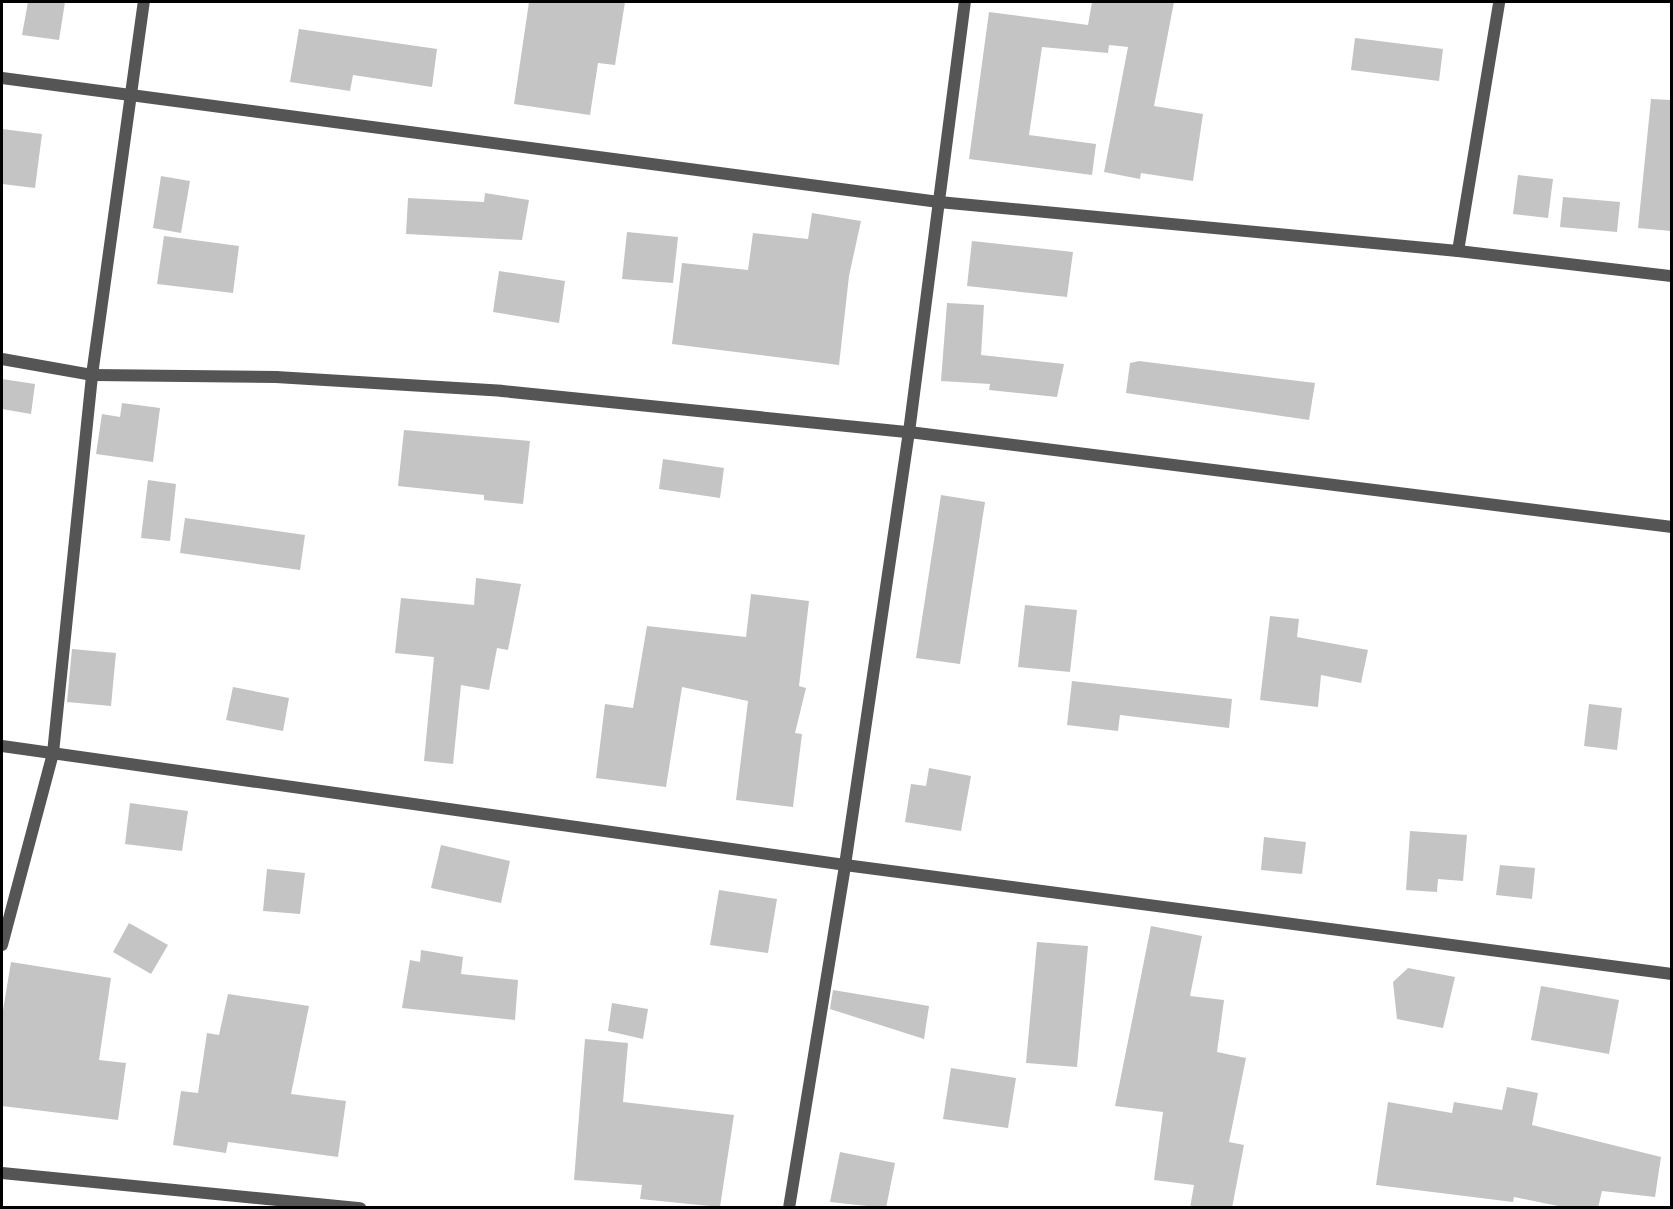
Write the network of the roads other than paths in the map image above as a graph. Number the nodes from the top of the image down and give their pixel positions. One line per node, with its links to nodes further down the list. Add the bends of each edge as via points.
1 (144, 2): 5 (street)
2 (965, 2): 6 (street)
3 (1498, 2): 7 (street)
4 (2, 78): 5 (street)
5 (129, 96): 6 (street); 10 (street)
6 (939, 202): 7 (street); 11 (street)
7 (1458, 250): 8 (street)
8 (1671, 276)
9 (2, 359): 10 (street)
10 (92, 375): 11 (street, via 276,377 502,391); 14 (street)
11 (909, 432): 12 (street); 15 (street)
12 (1671, 527)
13 (2, 746): 14 (street)
14 (53, 753): 15 (street); 16 (street)
15 (845, 865): 17 (street); 20 (street)
16 (2, 945)
17 (1671, 974)
18 (2, 1173): 19 (street)
19 (360, 1208)
20 (789, 1208)

